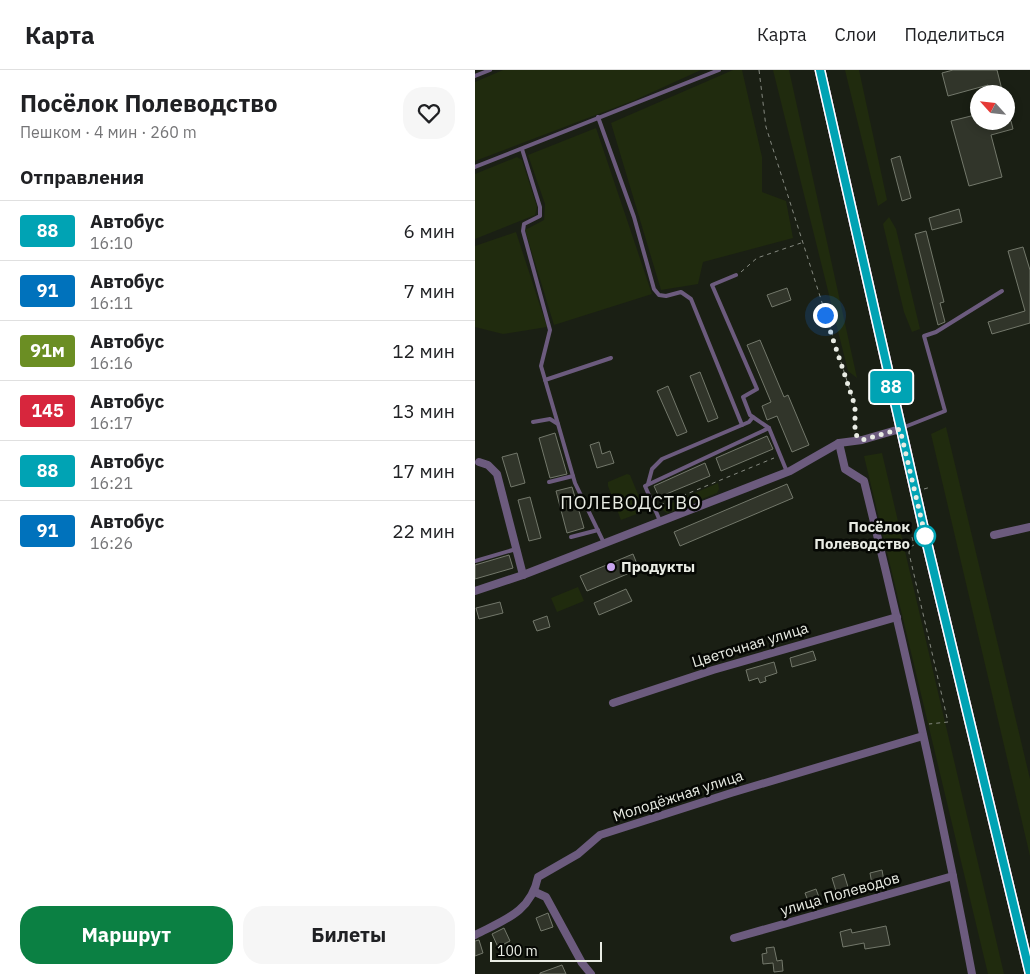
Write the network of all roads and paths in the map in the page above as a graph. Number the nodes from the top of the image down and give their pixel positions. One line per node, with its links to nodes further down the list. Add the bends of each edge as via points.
1 (490, 70): 5 (lane)
2 (719, 70): 6 (lane)
3 (759, 70): 9 (path, via 766,127)
4 (819, 70): 19 (main road)
5 (475, 76)
6 (598, 117): 7 (lane); 17 (lane, via 654,289 659,295 681,292 691,299)
7 (522, 149): 8 (lane); 13 (lane, via 540,207 540,216 524,224 523,231 550,330 541,366)
8 (475, 167)
9 (802, 242): 10 (path, via 757,258); 20 (path, via 855,406 855,434)
10 (736, 275): 14 (lane, via 712,285 757,389 743,397)
11 (1002, 291): 19 (lane, via 936,332 924,336 945,411)
12 (611, 358): 13 (lane)
13 (545, 380): 16 (lane)
14 (753, 417): 17 (lane); 18 (lane)
15 (533, 422): 16 (lane, via 550,419)
16 (558, 424): 25 (lane)
17 (742, 425): 27 (lane, via 662,459 652,469)
18 (769, 428): 22 (lane); 27 (lane)
19 (900, 429): 20 (street); 50 (main road)
20 (862, 440): 21 (street)
21 (839, 443): 24 (street); 32 (street, via 845,470 864,481)
22 (780, 455): 24 (lane); 28 (path)
23 (477, 462): 36 (street, via 489,465 497,474)
24 (787, 472): 29 (street)
25 (573, 476): 26 (lane); 31 (lane)
26 (549, 482)
27 (648, 484): 28 (lane, via 645,486)
28 (654, 507): 29 (lane)
29 (660, 521): 35 (street)
30 (1030, 528): 33 (street)
31 (598, 530): 34 (lane); 35 (lane)
32 (876, 532): 40 (street); 42 (path, via 894,527 911,533 914,545 909,547 909,553 948,722)
33 (994, 535)
34 (571, 537)
35 (604, 543): 38 (street)
36 (516, 549): 37 (lane); 38 (street)
37 (475, 561)
38 (523, 575): 39 (street)
39 (475, 591)
40 (897, 617): 41 (street, Цветочная улица, via 713,670); 42 (street)
41 (613, 703)
42 (920, 724): 43 (street)
43 (923, 736): 44 (street); 45 (street, Молодёжная улица, via 731,792 600,835 578,854 538,877)
44 (953, 876): 47 (street, улица Полеводов); 49 (street)
45 (535, 892): 46 (street, Молодёжная улица, via 518,912); 48 (street, via 546,897)
46 (475, 935)
47 (734, 938)
48 (591, 974)
49 (971, 974)
50 (1030, 974)

